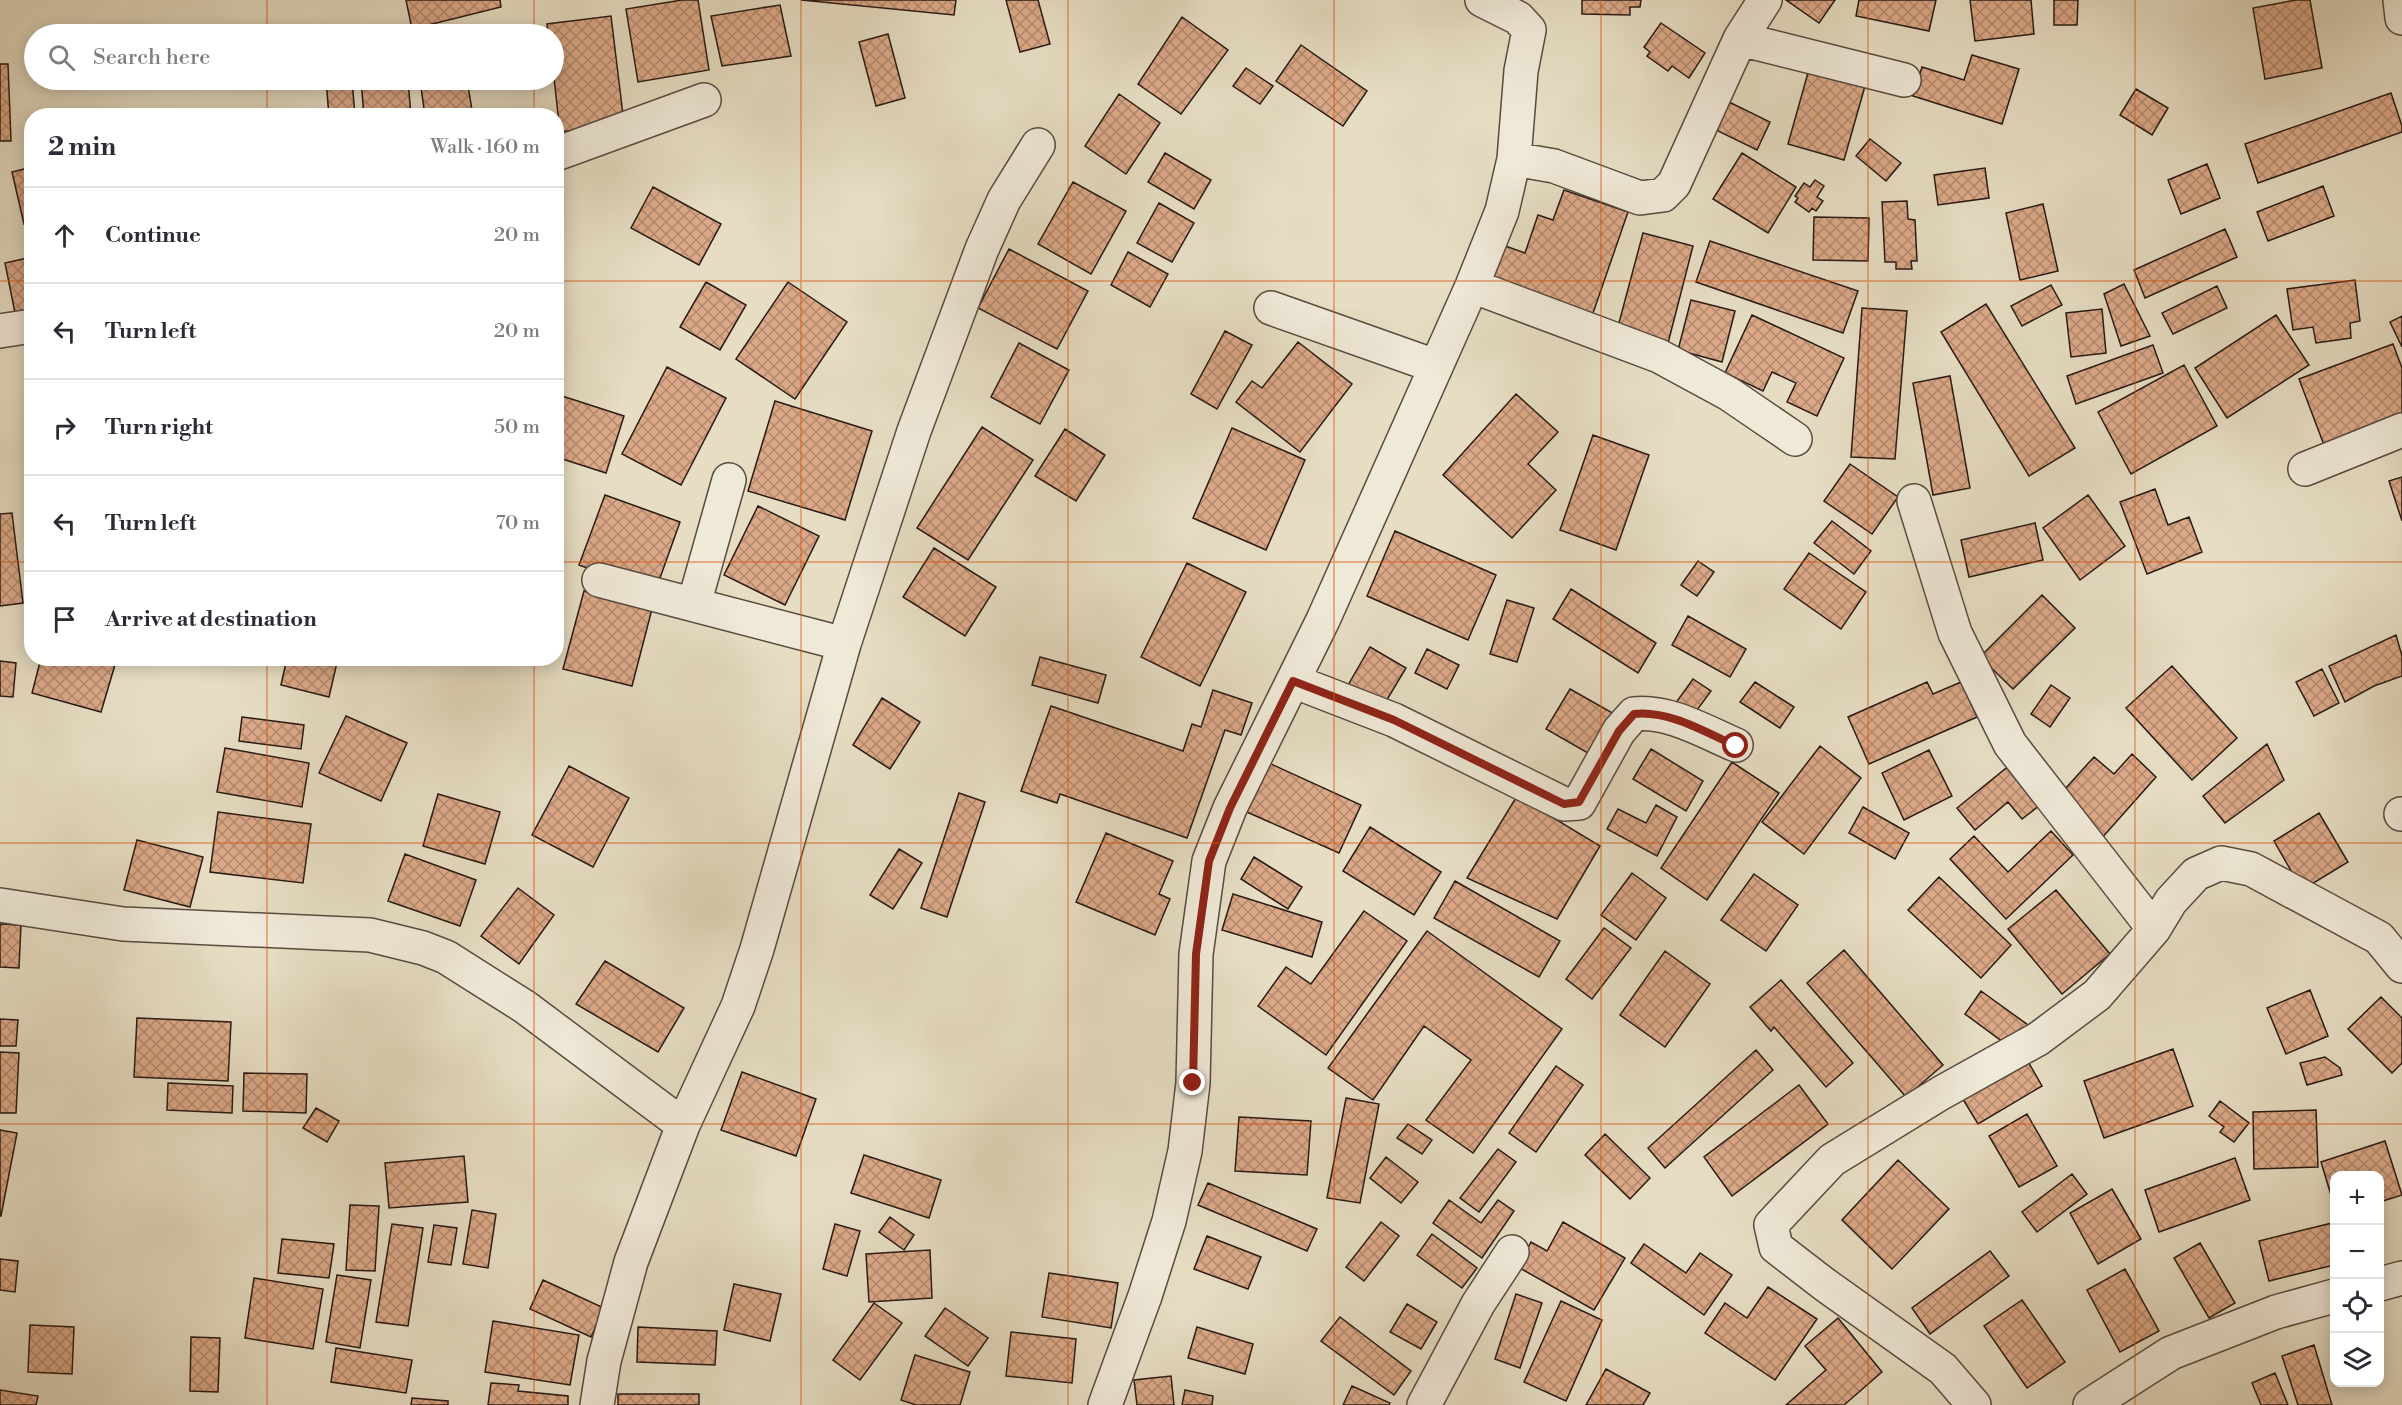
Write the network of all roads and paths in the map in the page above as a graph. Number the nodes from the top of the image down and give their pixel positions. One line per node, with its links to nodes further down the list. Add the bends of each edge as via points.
1 (1482, 0): 10 (street, via 1518,18 1529,30 1521,71)
2 (1765, 0): 5 (street)
3 (2400, 0): 4 (street)
4 (2402, 18)
5 (1740, 39): 6 (street); 10 (street, via 1674,184 1663,195 1640,198 1554,166)
6 (1904, 80)
7 (704, 100): 9 (street)
8 (1038, 145): 23 (street, via 1004,201 982,249 914,431)
9 (564, 151)
10 (1514, 159): 11 (street, via 1502,212)
11 (1472, 286): 15 (street); 17 (street, via 1659,356 1729,394)
12 (1271, 308): 15 (street)
13 (24, 327): 14 (street)
14 (0, 331)
15 (1435, 366): 24 (street)
16 (2402, 430): 18 (street)
17 (1794, 439)
18 (2305, 469)
19 (729, 480): 22 (street)
20 (1914, 501): 27 (street, via 1955,633 2010,744)
21 (599, 580): 22 (street)
22 (694, 604): 23 (street)
23 (844, 644): 29 (street, via 738,1006)
24 (1293, 681): 25 (street, via 1394,720 1564,804 1579,802 1619,731 1634,714 1651,712); 35 (street, via 1230,808 1209,861 1196,954 1193,1083 1185,1151 1166,1231)
25 (1736, 746)
26 (0, 905): 29 (street, via 123,924 370,935 423,948 446,957 525,1007)
27 (2154, 929): 28 (street, via 2171,901 2196,874 2221,863 2251,869 2379,938); 37 (street, via 2097,995 2038,1039 1832,1160 1771,1225 1776,1247 1943,1369)
28 (2402, 966)
29 (683, 1125): 34 (street, via 631,1262 604,1361)
30 (1512, 1252): 36 (street, via 1478,1304)
31 (2402, 1278): 32 (street)
32 (2384, 1283)
33 (2330, 1297): 38 (street, via 2276,1312 2171,1353)
34 (597, 1405)
35 (1105, 1405)
36 (1424, 1405)
37 (1974, 1405)
38 (2090, 1405)

